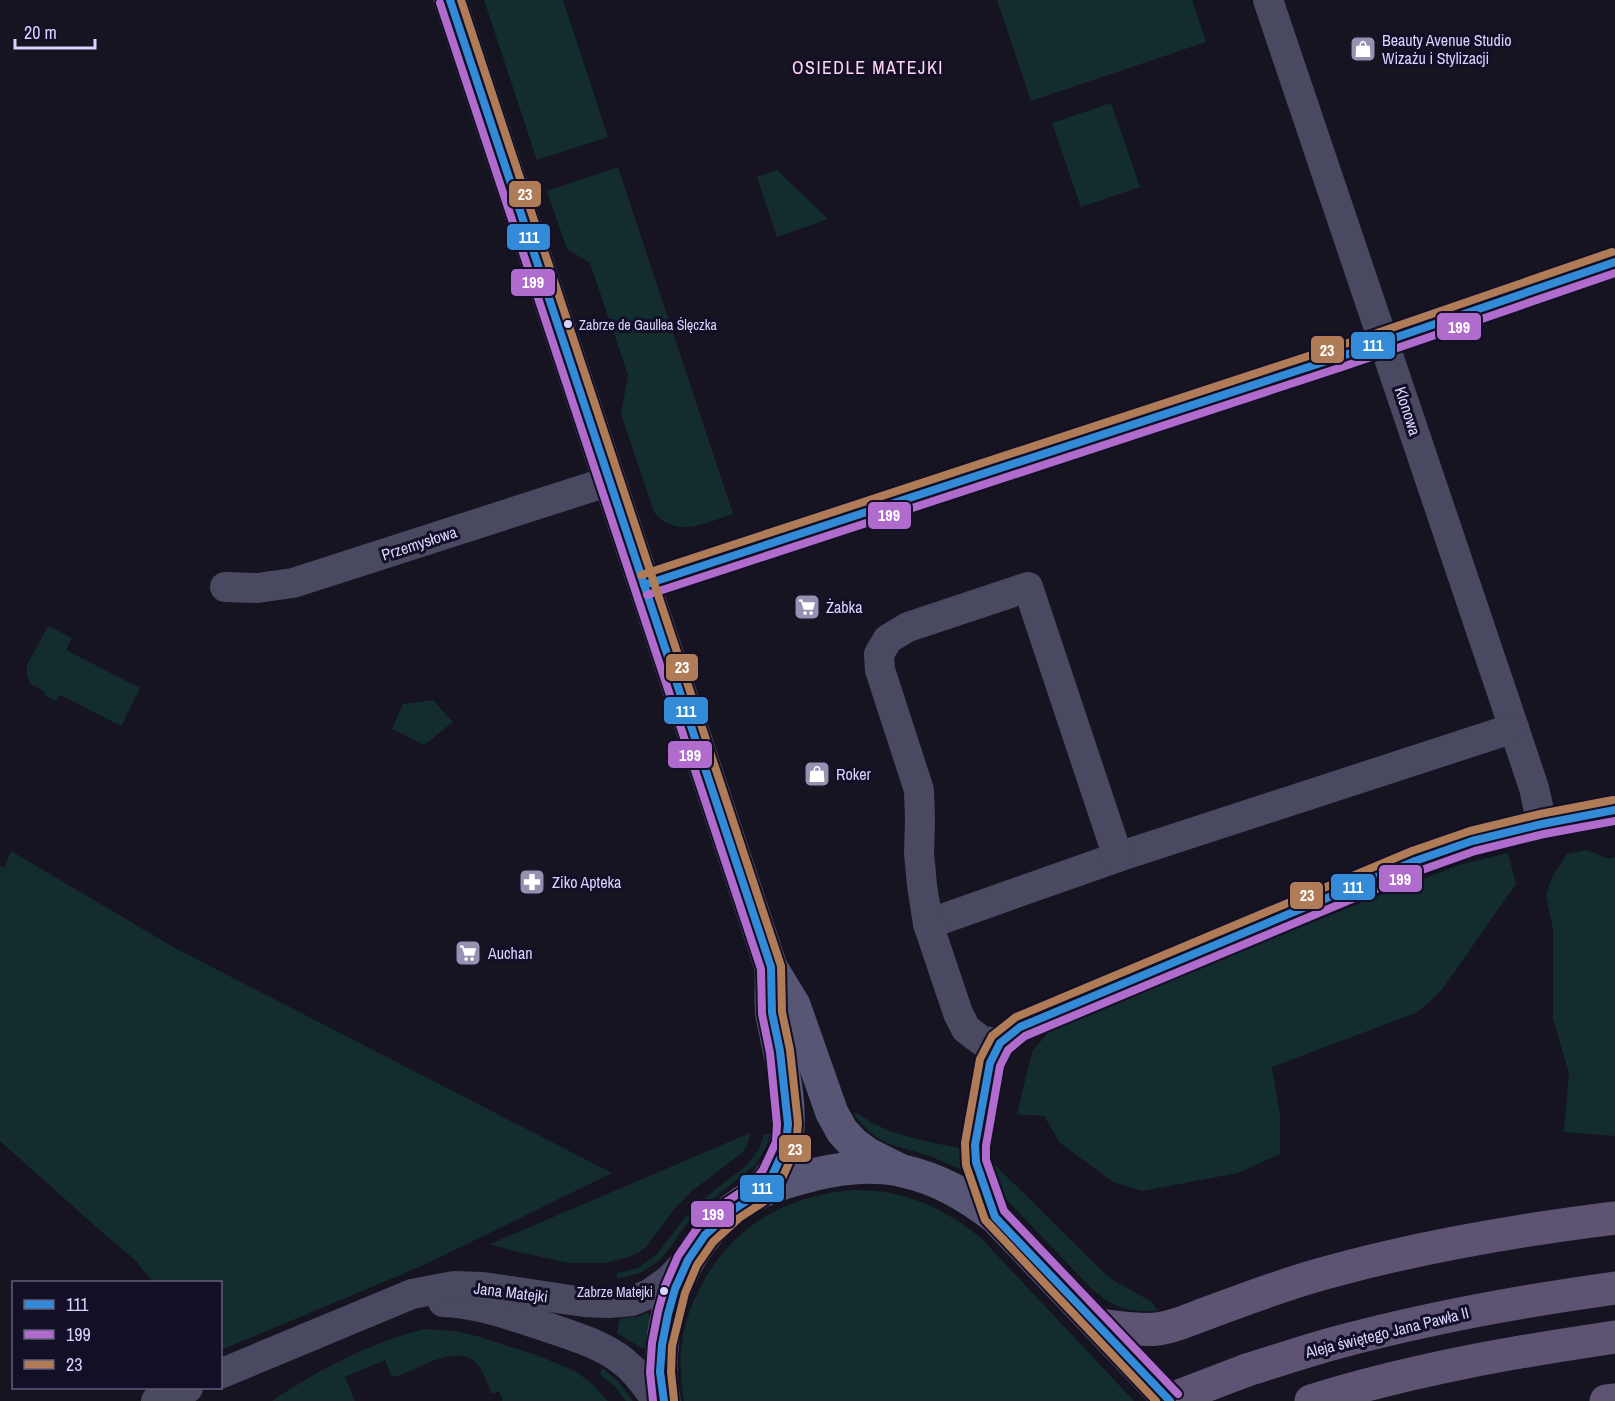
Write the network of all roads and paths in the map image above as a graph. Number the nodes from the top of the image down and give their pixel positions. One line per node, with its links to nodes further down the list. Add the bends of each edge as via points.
1 (450, 0): 5 (main road)
2 (1268, 0): 4 (street, Klonowa)
3 (1615, 262): 4 (street)
4 (1385, 342): 6 (street); 8 (street, Klonowa)
5 (610, 481): 6 (main road); 7 (street, Przemysłowa, via 293,583)
6 (644, 585): 13 (main road)
7 (225, 587)
8 (1514, 728): 10 (street, Klonowa); 11 (street)
9 (1615, 810): 10 (street)
10 (1542, 824): 14 (street, via 1472,841 1415,861 1030,1023)
11 (1118, 857): 12 (street); 12 (street, via 1028,587 908,627 888,639 879,654 880,670 919,790 919,853)
12 (928, 924): 14 (street, via 966,1029 982,1041)
13 (771, 968): 15 (main road, via 794,1005 842,1131 868,1154); 16 (main road, via 772,1013 788,1124 780,1162)
14 (1000, 1043): 17 (street, via 990,1063 975,1146 976,1162)
15 (900, 1170): 16 (main road, via 829,1171 794,1179); 17 (main road, via 945,1185)
16 (757, 1194): 19 (main road, via 733,1210)
17 (995, 1217): 22 (main road)
18 (1615, 1218): 22 (main road, via 1391,1255 1294,1282 1159,1329)
19 (696, 1247): 21 (street, Jana Matejki, via 669,1280 632,1301 584,1302 454,1286 412,1294); 29 (main road, via 668,1314 660,1372)
20 (1615, 1288): 30 (main road, Aleja świętego Jana Pawła II, bridge, via 1536,1299 1334,1343 1247,1370)
21 (360, 1314): 24 (street, Jana Matejki); 28 (street, Jana Matejki, via 388,1306 436,1302 487,1309 599,1347 623,1361)
22 (1098, 1325): 30 (main road)
23 (1615, 1337): 31 (main road, via 1452,1364)
24 (222, 1373)
25 (186, 1389): 27 (street)
26 (1615, 1400): 32 (main road)
27 (156, 1401)
28 (657, 1401)
29 (664, 1401)
30 (1168, 1401)
31 (1311, 1401)
32 (1606, 1401)

